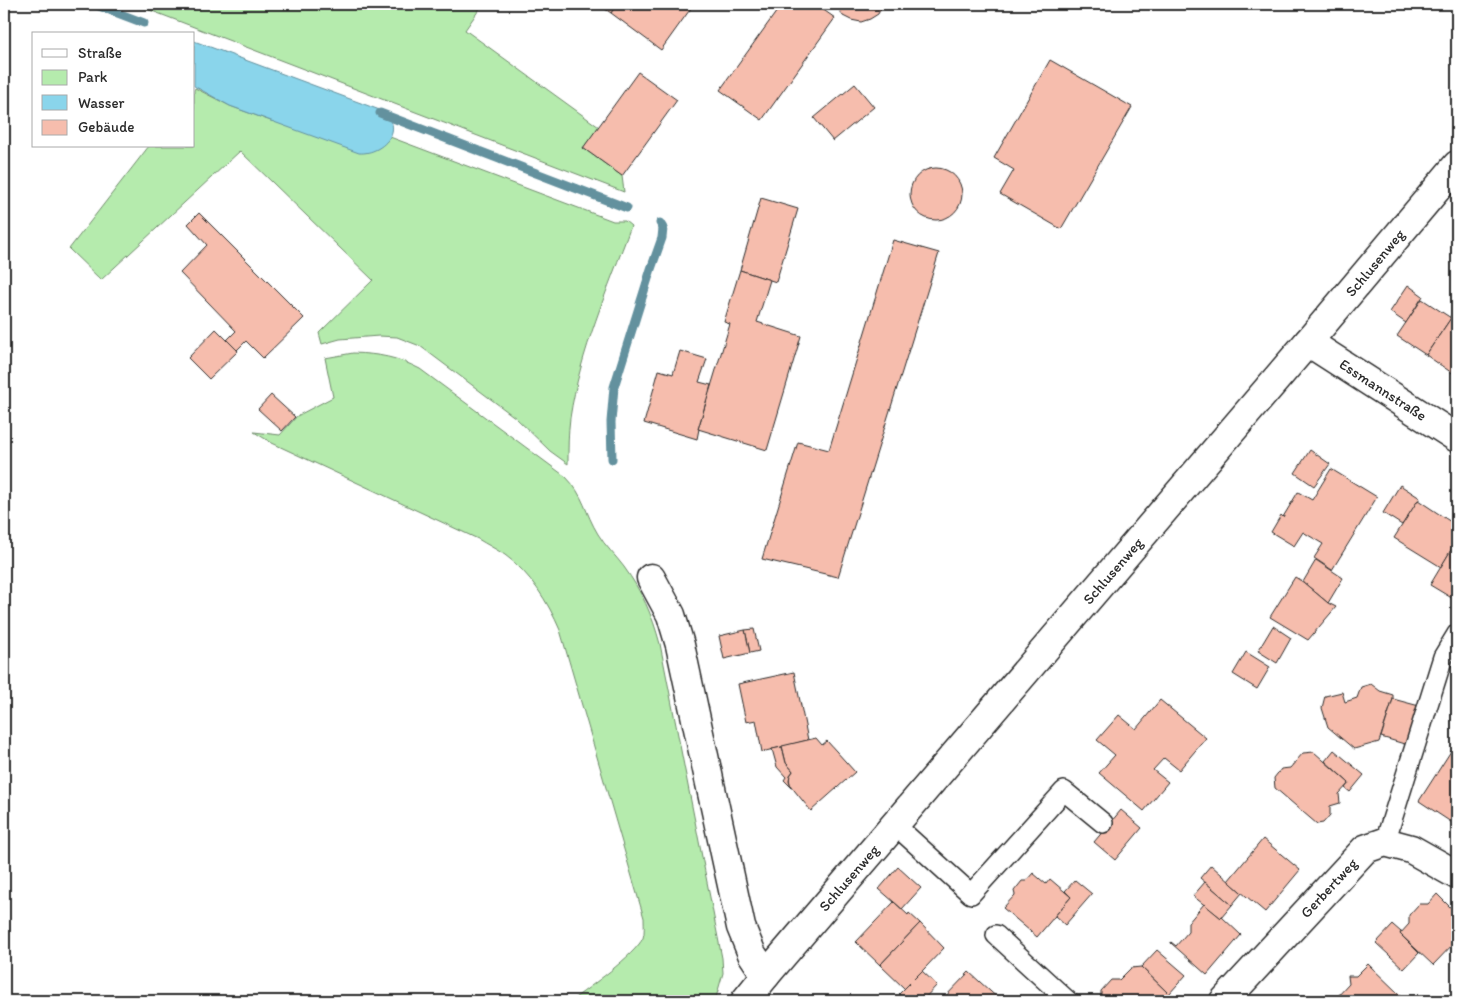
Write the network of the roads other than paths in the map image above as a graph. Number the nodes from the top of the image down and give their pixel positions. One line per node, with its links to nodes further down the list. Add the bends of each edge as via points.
1 (1457, 166): 2 (street, Schlusenweg)
2 (1308, 342): 3 (street, Essmannstraße); 7 (street, Schlusenweg)
3 (1457, 438)
4 (651, 578): 11 (street, via 671,615 680,645 740,927)
5 (1457, 634): 8 (lane, via 1443,657)
6 (1103, 823): 7 (lane, via 1064,791 971,894)
7 (895, 825): 11 (street, Schlusenweg)
8 (1385, 842): 9 (street, via 1411,849); 14 (street, Gerbertweg, via 1366,849)
9 (1457, 875)
10 (996, 935): 13 (lane)
11 (766, 975): 12 (street, Schlusenweg)
12 (745, 1001)
13 (1068, 1001)
14 (1224, 1001)

